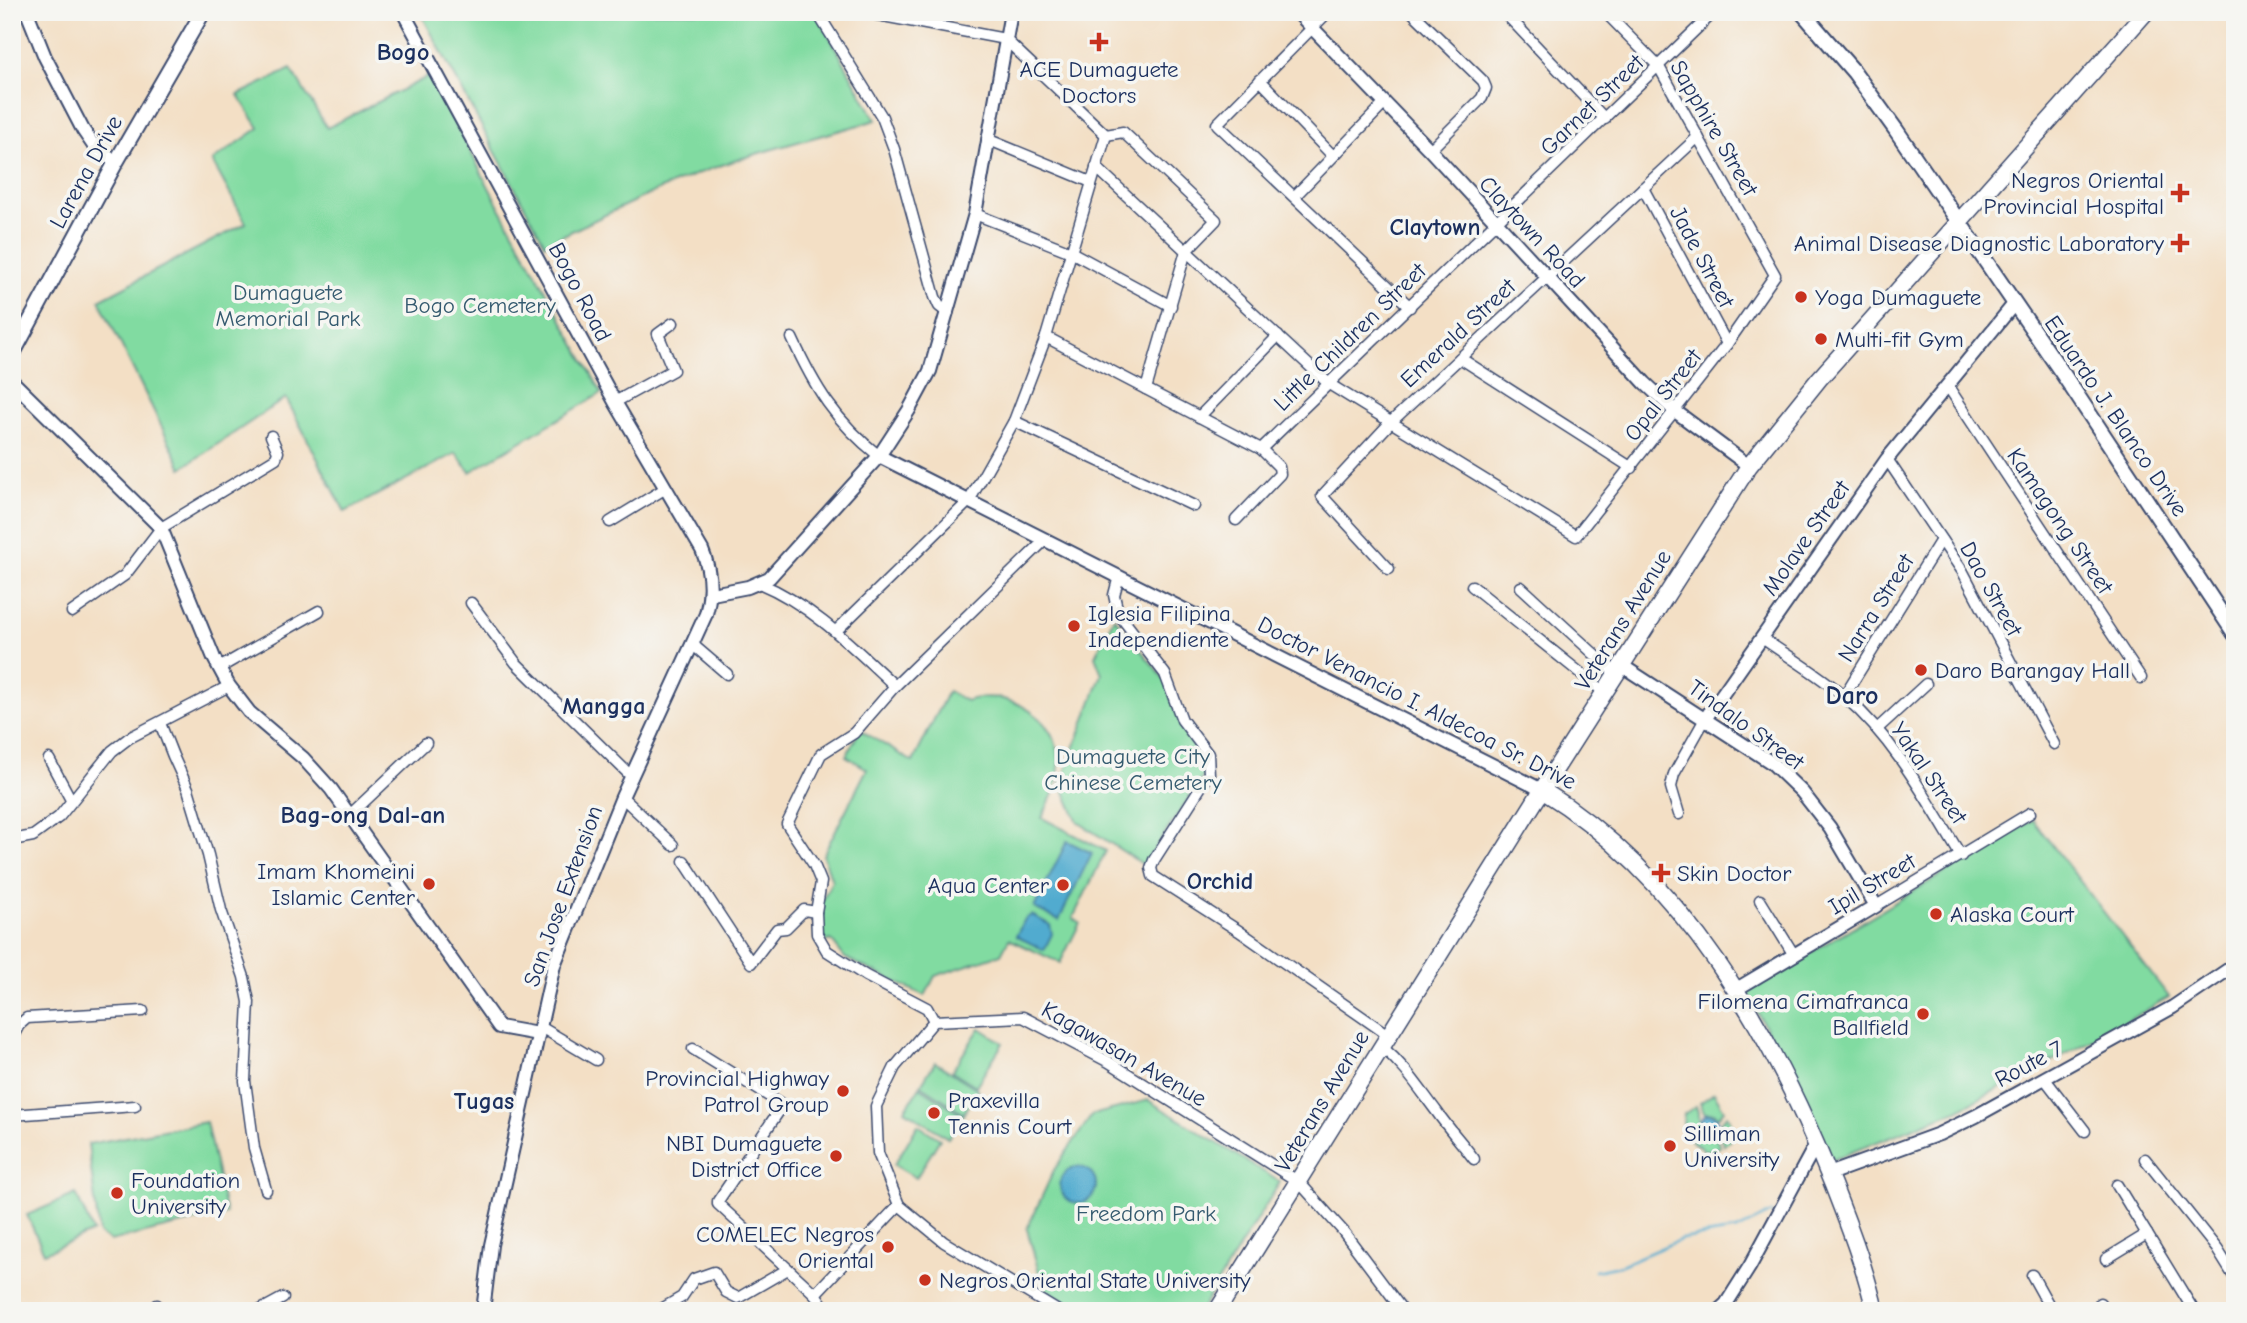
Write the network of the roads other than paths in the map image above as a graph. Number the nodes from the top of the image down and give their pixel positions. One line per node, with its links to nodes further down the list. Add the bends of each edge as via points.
1 (27, 12): 26 (street, via 83,130 96,149)
2 (203, 12): 26 (main road, Larena Drive)
3 (403, 12): 53 (street, Bogo Road)
4 (817, 12): 41 (street, via 880,111 934,296)
5 (862, 12): 16 (street)
6 (1011, 12): 16 (street)
7 (1297, 12): 15 (street, Claytown Road)
8 (1328, 12): 15 (street)
9 (1412, 12): 24 (street, via 1486,88 1482,98)
10 (1504, 12): 20 (street)
11 (1605, 12): 17 (street, Sapphire Street)
12 (1802, 12): 32 (main road, Eduardo J. Blanco Drive, via 1854,72)
13 (2146, 12): 32 (main road, Veterans Avenue)
14 (1707, 15): 17 (street, Garnet Street)
15 (1312, 28): 18 (street); 19 (street, Claytown Road)
16 (1005, 39): 21 (street); 23 (street)
17 (1659, 67): 20 (street, Garnet Street); 22 (street, Sapphire Street)
18 (1260, 80): 25 (street); 30 (street, via 1217,124)
19 (1385, 103): 24 (street, Claytown Road); 25 (street)
20 (1605, 119): 33 (street, Garnet Street)
21 (1105, 135): 27 (street); 34 (street, via 1123,132 1216,220)
22 (1698, 137): 29 (street, Emerald Street); 36 (street, Sapphire Street)
23 (987, 139): 28 (street); 31 (street)
24 (1430, 150): 33 (street, Claytown Road)
25 (1333, 156): 30 (street)
26 (116, 162): 47 (main road, Larena Drive)
27 (1096, 167): 28 (street); 34 (street)
28 (1091, 182): 35 (street)
29 (1643, 188): 37 (street, Emerald Street); 46 (street, Jade Street)
30 (1295, 196): 40 (street)
31 (975, 214): 35 (street); 41 (street)
32 (1959, 222): 38 (main road, Eduardo J. Blanco Drive); 62 (main road, Veterans Avenue, via 1819,379)
33 (1496, 224): 37 (street, Claytown Road); 40 (street, Little Children Street)
34 (1186, 251): 39 (street); 43 (street)
35 (1071, 252): 39 (street); 44 (street)
36 (1775, 275): 46 (street, Opal Street)
37 (1545, 278): 48 (street, Emerald Street); 54 (street, Claytown Road)
38 (2014, 304): 51 (street, Molave Street); 82 (main road, Eduardo J. Blanco Drive)
39 (1171, 306): 52 (street)
40 (1410, 307): 50 (street, Little Children Street)
41 (948, 313): 60 (street, via 930,371)
42 (673, 323): 53 (street, via 658,334 673,370)
43 (1278, 336): 50 (street); 55 (street)
44 (1045, 337): 52 (street); 56 (street)
45 (792, 338): 60 (street, Doctor Venancio I. Aldecoa Sr. Drive, via 832,410)
46 (1727, 344): 54 (street, Opal Street)
47 (12, 355)
48 (1460, 358): 57 (street, Emerald Street); 63 (street)
49 (12, 381): 69 (street)
50 (1329, 384): 57 (street); 59 (street, Little Children Street)
51 (1947, 385): 61 (street, Molave Street); 88 (street, Kamagong Street)
52 (1146, 389): 55 (street)
53 (615, 402): 64 (street, Bogo Road)
54 (1675, 411): 62 (street, Claytown Road); 63 (street, Opal Street)
55 (1199, 416): 59 (street)
56 (1014, 421): 65 (street); 66 (street)
57 (1391, 422): 63 (street, Opal Street, via 1576,536); 72 (street, Emerald Street, via 1322,496)
58 (271, 436): 69 (street, via 276,458)
59 (1261, 449): 67 (street, via 1280,474)
60 (880, 456): 65 (street, Doctor Venancio I. Aldecoa Sr. Drive); 74 (street, via 769,578)
61 (1886, 459): 71 (street, Dao Street); 83 (street, Molave Street)
62 (1749, 466): 86 (main road, Veterans Avenue)
63 (1632, 467)
64 (666, 488): 68 (street); 77 (street, Bogo Road, via 707,562)
65 (969, 501): 70 (street, Doctor Venancio I. Aldecoa Sr. Drive); 81 (street)
66 (1194, 506)
67 (1236, 520)
68 (610, 522)
69 (161, 527): 80 (street, via 125,575); 85 (street)
70 (1045, 540): 73 (street, Doctor Venancio I. Aldecoa Sr. Drive); 90 (street)
71 (1941, 540): 93 (street, Narra Street); 98 (street, Dao Street, via 1963,572)
72 (1389, 569)
73 (1119, 576): 101 (street, Doctor Venancio I. Aldecoa Sr. Drive); 121 (street, via 1114,594 1118,614 1165,674 1182,720 1208,754 1209,774 1154,860 1153,876 1239,931)
74 (759, 583): 77 (street); 81 (street, via 780,592)
75 (1472, 586): 92 (street)
76 (1521, 587): 86 (street)
77 (712, 594): 84 (street, San Jose Extension)
78 (471, 603): 100 (street, via 516,663)
79 (318, 611): 85 (street)
80 (72, 612)
81 (835, 631): 90 (street)
82 (2235, 634)
83 (1762, 638): 93 (street, Yakal Street); 94 (street, Molave Street)
84 (692, 644): 87 (street); 100 (street, San Jose Extension)
85 (219, 668): 91 (street)
86 (1618, 670): 92 (main road, Veterans Avenue); 94 (street, Tindalo Street)
87 (727, 674)
88 (2141, 678)
89 (1926, 684): 96 (street)
90 (895, 685): 113 (street, via 854,733 821,754 787,824 821,882)
91 (229, 686): 95 (street); 105 (street, via 249,712 303,758)
92 (1604, 692): 101 (main road, Veterans Avenue)
93 (1844, 696): 96 (street, Yakal Street)
94 (1706, 719): 106 (street, Molave Street, via 1674,774 1671,787); 112 (street, Tindalo Street, via 1772,763 1802,792 1830,828)
95 (160, 723): 103 (street, via 112,751); 134 (street, via 188,789 244,977 248,1002 245,1081 257,1164)
96 (1877, 729): 109 (street, Yakal Street, via 1913,777)
97 (426, 743): 105 (street)
98 (2053, 744)
99 (49, 759): 103 (street)
100 (632, 777): 102 (street, San Jose Extension)
101 (1542, 790): 116 (main road, Doctor Venancio I. Aldecoa Sr. Drive, via 1587,820 1631,860 1692,929); 121 (main road, Veterans Avenue)
102 (622, 797): 108 (street); 119 (street, San Jose Extension, via 555,965)
103 (71, 800): 107 (street, via 45,829)
104 (2030, 813): 109 (street, Ipil Street)
105 (351, 814): 119 (street, via 499,1027)
106 (1679, 814)
107 (12, 840)
108 (673, 845)
109 (1961, 856): 112 (street, Ipil Street)
110 (684, 861): 113 (street, via 751,963 777,929 786,928 804,910)
111 (1760, 900): 114 (street)
112 (1876, 906): 114 (street, Ipil Street)
113 (816, 912): 118 (street, via 817,934 827,951 927,1008)
114 (1794, 955): 116 (street, Ipil Street)
115 (2235, 965): 124 (street, Route 7, via 2173,1007)
116 (1735, 990): 128 (main road, Doctor Venancio I. Aldecoa Sr. Drive, via 1776,1060)
117 (143, 1011): 120 (street, via 27,1018)
118 (934, 1021): 132 (street, Kagawasan Avenue, via 1023,1017 1109,1062); 135 (street, via 895,1066 876,1106 878,1153)
119 (538, 1030): 123 (street); 144 (street, San Jose Extension, via 491,1245)
120 (12, 1038)
121 (1385, 1040): 129 (street); 132 (main road, Veterans Avenue)
122 (692, 1049): 138 (street, via 783,1105 718,1201)
123 (596, 1060)
124 (2045, 1079): 127 (street); 131 (street, Route 7, via 1939,1134)
125 (135, 1106): 126 (street)
126 (12, 1115)
127 (2085, 1131)
128 (1816, 1144): 131 (main road, Doctor Venancio I. Aldecoa Sr. Drive); 150 (street, via 1750,1266)
129 (1474, 1159)
130 (2145, 1159): 140 (street)
131 (1829, 1174): 151 (main road, Doctor Venancio I. Aldecoa Sr. Drive)
132 (1299, 1182): 148 (main road, Veterans Avenue); 149 (street, Kagawasan Avenue)
133 (2117, 1185): 136 (street)
134 (266, 1190)
135 (899, 1205): 141 (street); 147 (street, via 944,1242)
136 (2147, 1234): 137 (street); 153 (street)
137 (2106, 1259)
138 (788, 1269): 141 (street); 145 (street, via 738,1298 726,1292 714,1272 694,1279 682,1297)
139 (2032, 1275): 152 (street)
140 (2235, 1278)
141 (815, 1294): 146 (street)
142 (283, 1298): 143 (street)
143 (265, 1309)
144 (483, 1311)
145 (658, 1311)
146 (827, 1311)
147 (1058, 1311)
148 (1217, 1311)
149 (1404, 1311)
150 (1718, 1311)
151 (1875, 1311)
152 (2052, 1311)
153 (2194, 1311)

